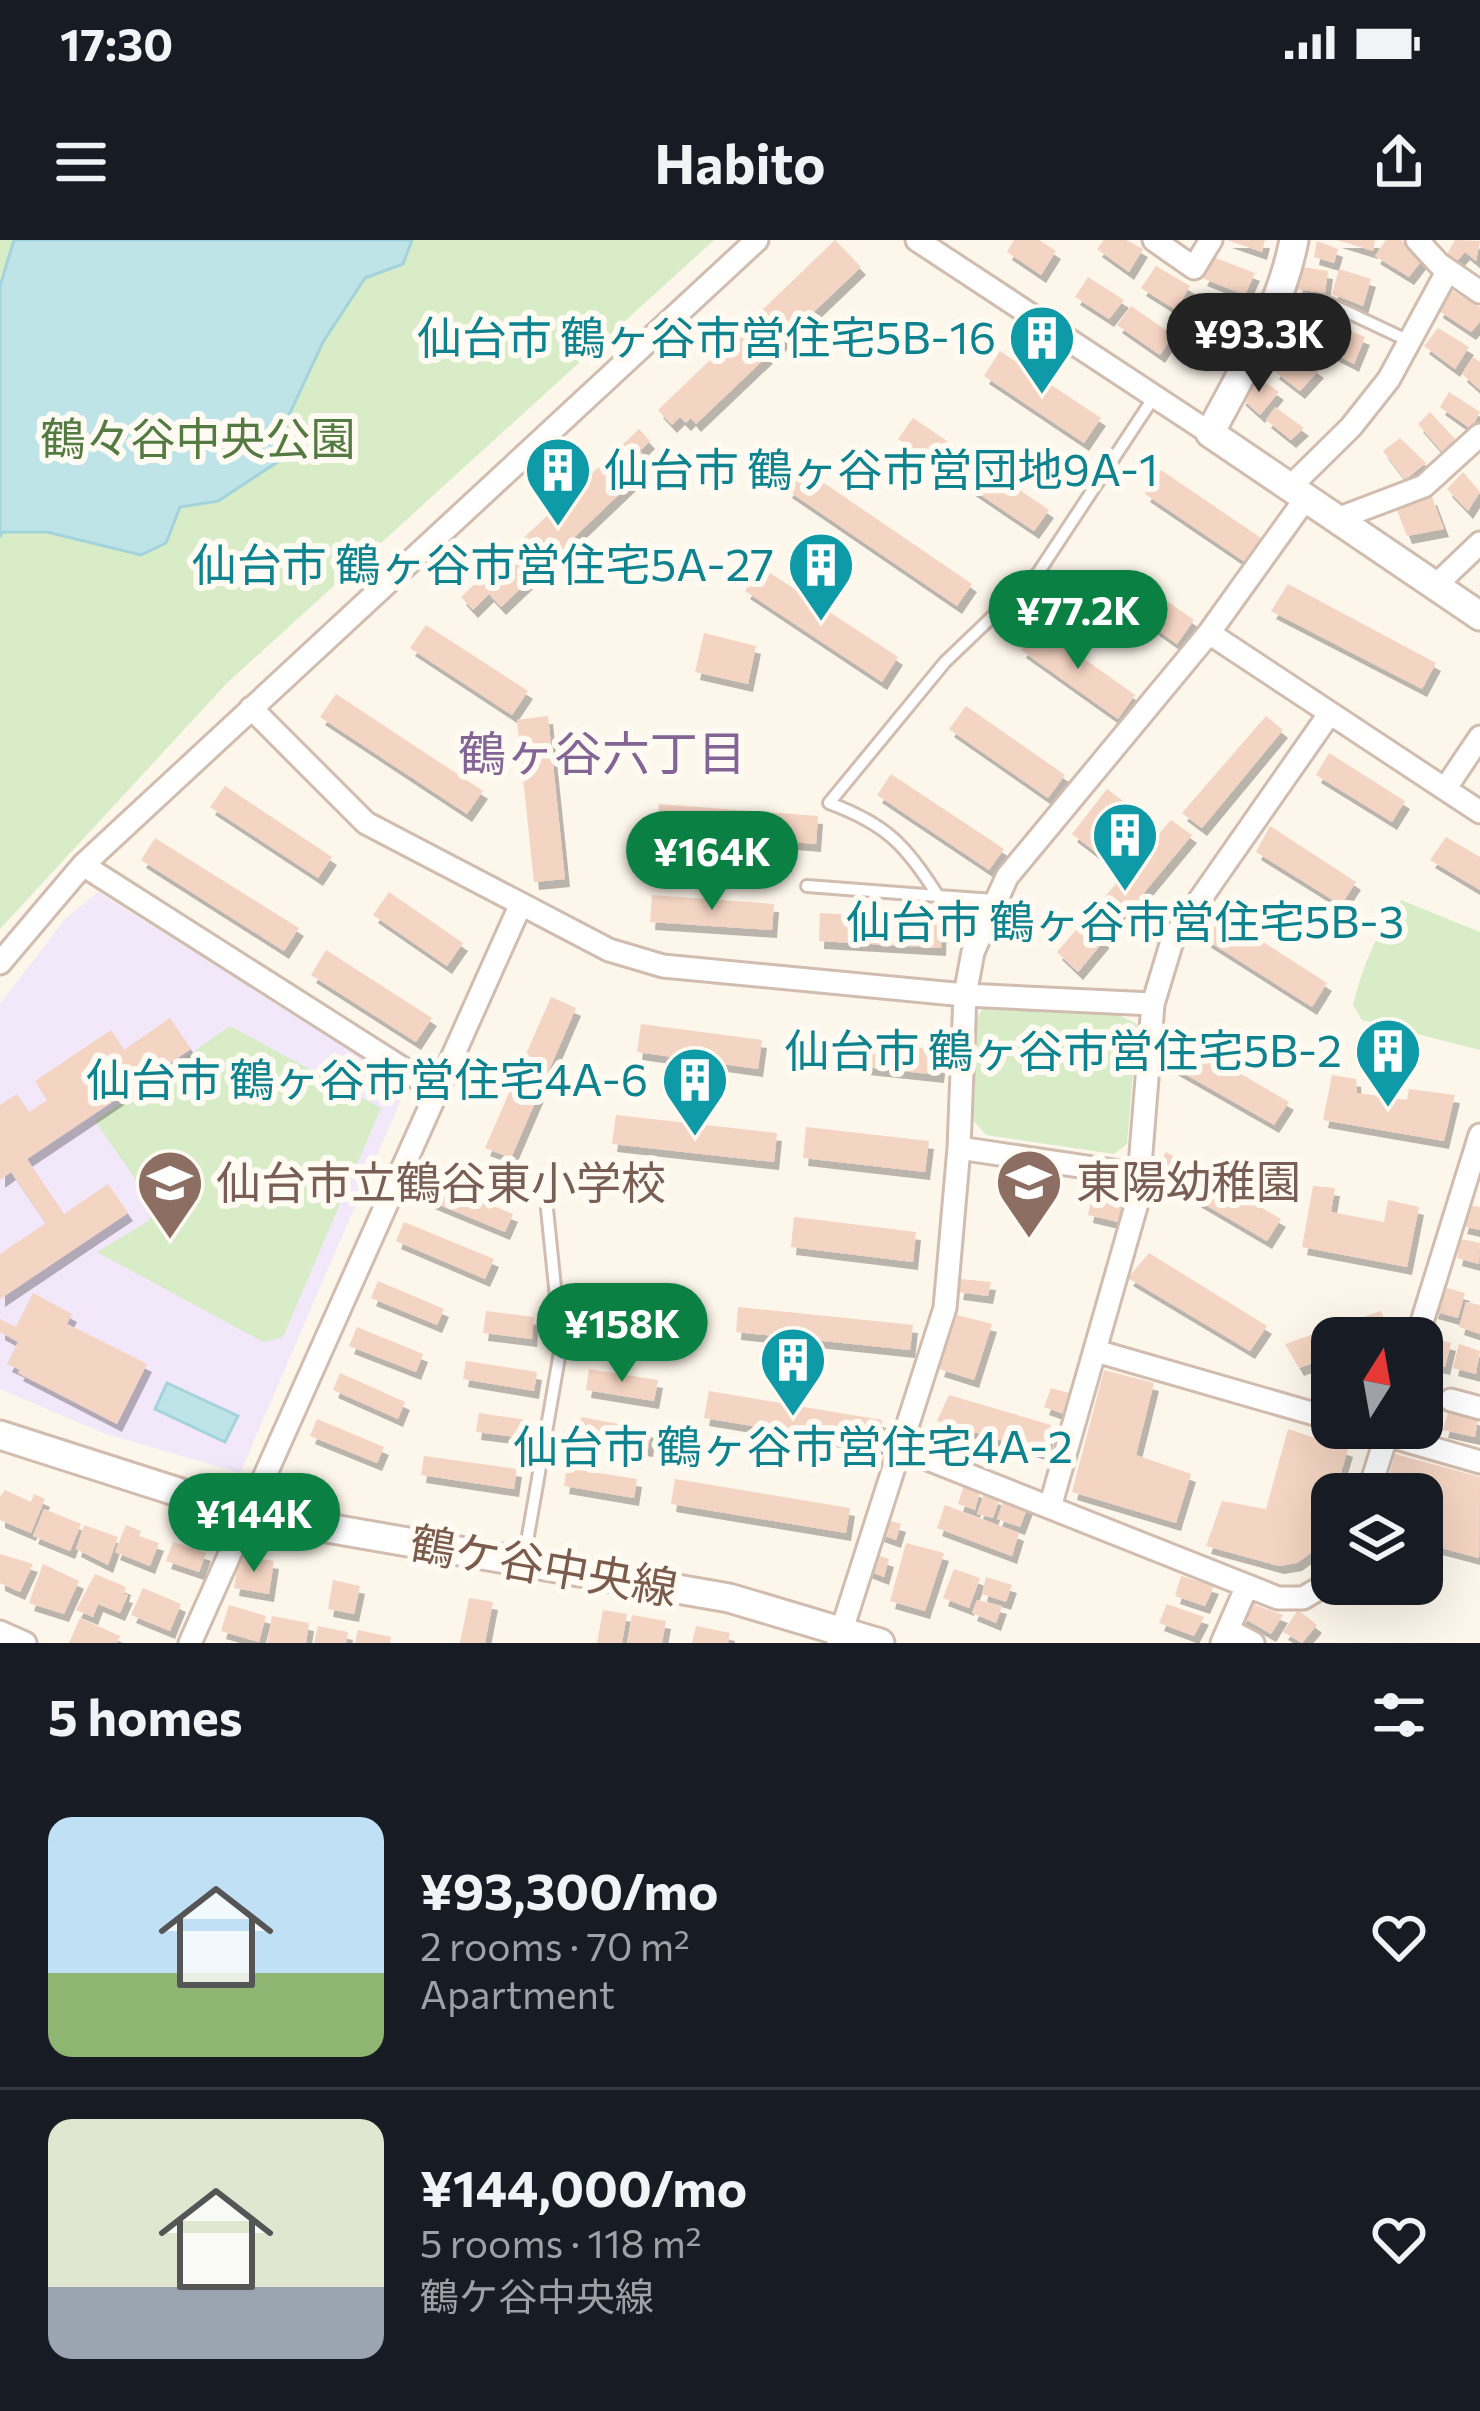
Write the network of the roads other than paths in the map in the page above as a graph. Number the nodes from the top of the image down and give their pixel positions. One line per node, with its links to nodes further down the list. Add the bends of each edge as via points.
1 (757, 240): 21 (street)
2 (917, 240): 7 (street)
3 (1154, 240): 4 (street, via 1194,268)
4 (1210, 240)
5 (1294, 240): 13 (street, via 1267,325)
6 (1418, 240): 8 (street)
7 (945, 248): 12 (street)
8 (1448, 270): 9 (street); 11 (street)
9 (1480, 292)
10 (1326, 302): 11 (lane)
11 (1409, 341): 15 (street, via 1389,380)
12 (1154, 397): 13 (street); 28 (lane, via 1038,573 945,662 829,803 890,833)
13 (1210, 434): 15 (street)
14 (1480, 436): 16 (street, via 1424,486)
15 (1298, 492): 16 (street); 20 (street)
16 (1337, 519): 18 (street)
17 (1480, 543): 18 (street)
18 (1436, 586): 19 (street)
19 (1480, 616)
20 (1209, 633): 22 (street); 29 (street)
21 (250, 708): 26 (street); 30 (street, via 366,823)
22 (1330, 713): 24 (street); 33 (street, via 1173,938)
23 (1480, 737): 24 (street)
24 (1445, 789): 25 (street)
25 (1480, 812)
26 (83, 865): 31 (street); 34 (street)
27 (807, 886): 28 (lane)
28 (938, 896): 29 (lane)
29 (994, 900): 32 (street)
30 (520, 906): 32 (street, via 609,950 663,966); 34 (street)
31 (0, 963)
32 (965, 995): 33 (street); 36 (street)
33 (1153, 1004): 37 (street)
34 (438, 1091): 49 (street)
35 (1480, 1135): 39 (street)
36 (959, 1148): 37 (street); 45 (street, via 945,1308)
37 (1140, 1175): 40 (street)
38 (547, 1209): 50 (lane, via 561,1346)
39 (1424, 1317)
40 (1096, 1351): 43 (street); 48 (street)
41 (1450, 1400): 42 (street)
42 (1478, 1402)
43 (1311, 1413)
44 (0, 1435): 49 (street, 鶴ケ谷中央線)
45 (900, 1448): 48 (street); 55 (street)
46 (1440, 1449): 47 (street)
47 (1480, 1462)
48 (1050, 1507): 51 (street)
49 (248, 1514): 50 (street, 鶴ケ谷中央線); 57 (street)
50 (524, 1562): 55 (street, 鶴ケ谷中央線, via 729,1598)
51 (1246, 1586): 52 (street, via 1278,1598); 54 (street)
52 (1311, 1593)
53 (0, 1632): 56 (street)
54 (1225, 1636): 59 (street)
55 (840, 1637): 58 (street, 鶴ケ谷中央線)
56 (25, 1643)
57 (190, 1643)
58 (880, 1643)
59 (1252, 1643)

